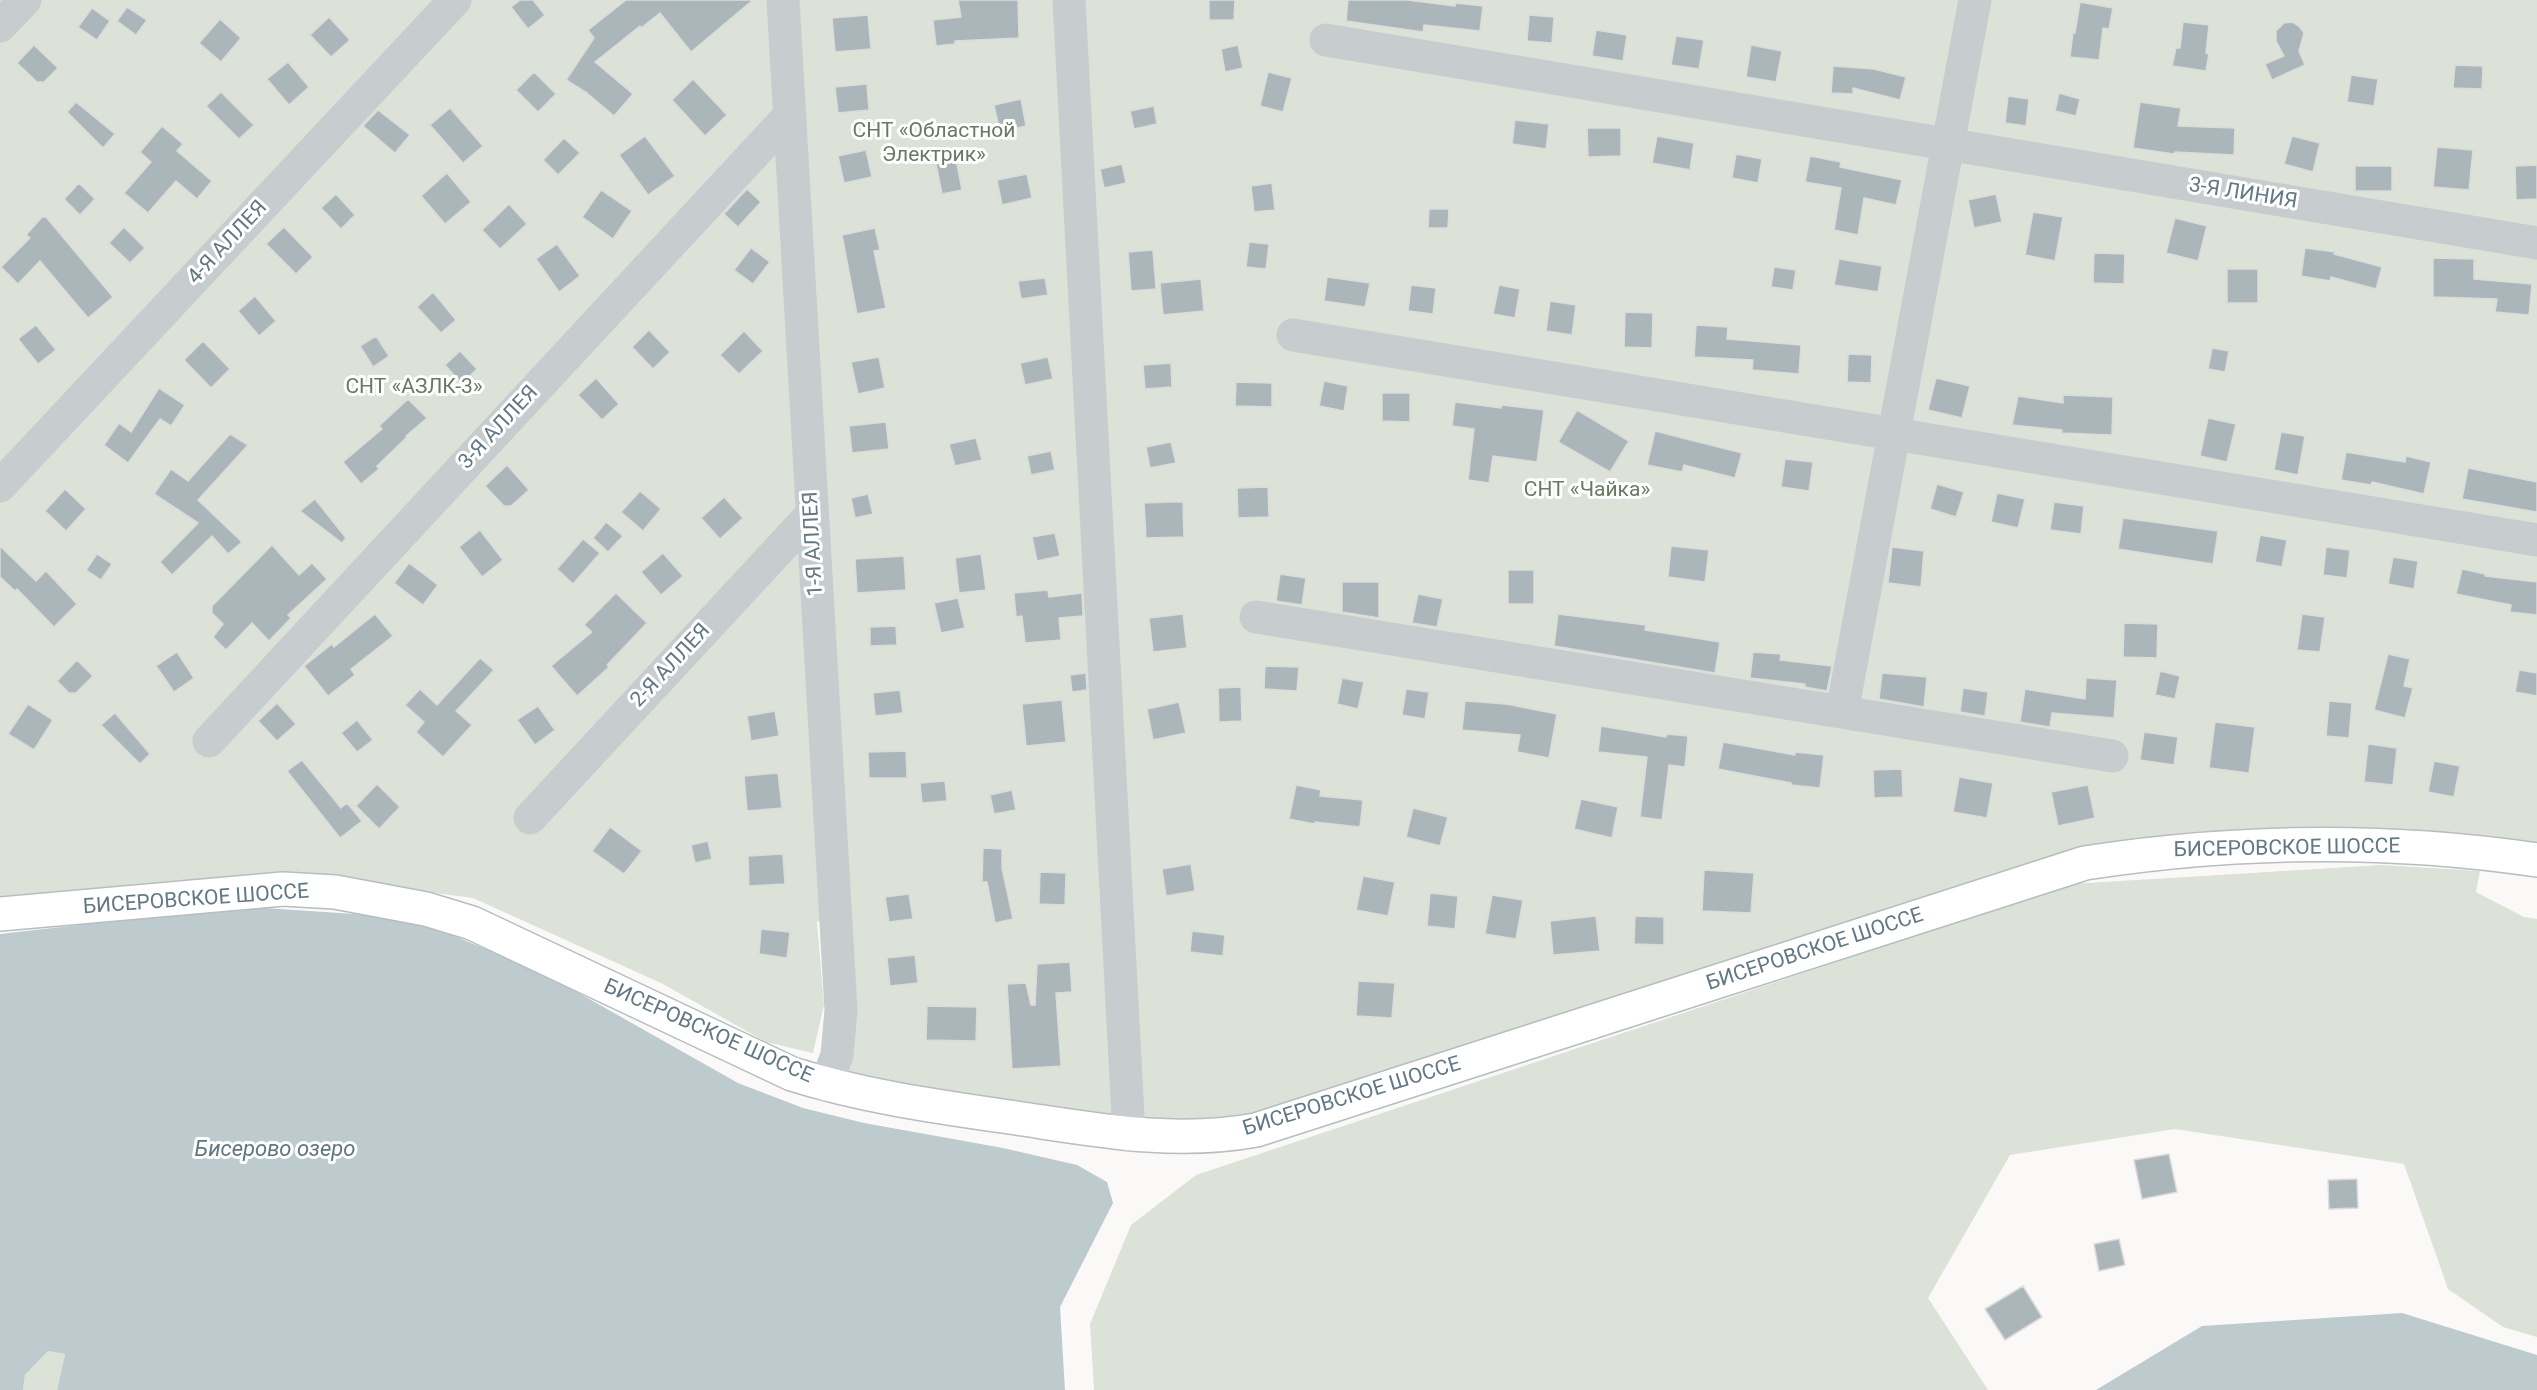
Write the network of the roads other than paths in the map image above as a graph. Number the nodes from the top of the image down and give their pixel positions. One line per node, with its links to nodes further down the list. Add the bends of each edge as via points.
1 (25, 0): 6 (street)
2 (455, 0): 13 (street, 4-Я АЛЛЕЯ)
3 (783, 0): 8 (street, 1-Я АЛЛЕЯ)
4 (1069, 0): 24 (street)
5 (1976, 0): 9 (street)
6 (0, 26)
7 (1326, 40): 9 (street, 3-Я ЛИНИЯ)
8 (790, 115): 14 (street, 1-Я АЛЛЕЯ); 18 (street, 3-Я АЛЛЕЯ)
9 (1948, 144): 10 (street, 3-Я ЛИНИЯ); 12 (street)
10 (2537, 243)
11 (1293, 335): 12 (street)
12 (1894, 434): 15 (street); 17 (street)
13 (0, 486)
14 (813, 514): 20 (street, 2-Я АЛЛЕЯ); 23 (street, 1-Я АЛЛЕЯ, via 841,1010 837,1055)
15 (2537, 540)
16 (1256, 617): 17 (street)
17 (1842, 712): 19 (street)
18 (209, 741)
19 (2112, 756)
20 (530, 818)
21 (2536, 855): 24 (main road, БИСЕРОВСКОЕ ШОССЕ, via 2337,845 2182,850 2085,863 1256,1130 1198,1137)
22 (0, 914): 23 (main road, БИСЕРОВСКОЕ ШОССЕ, via 283,889 335,892 426,909 472,923 792,1074)
23 (826, 1085): 24 (main road, БИСЕРОВСКОЕ ШОССЕ, via 896,1101)
24 (1130, 1135)

